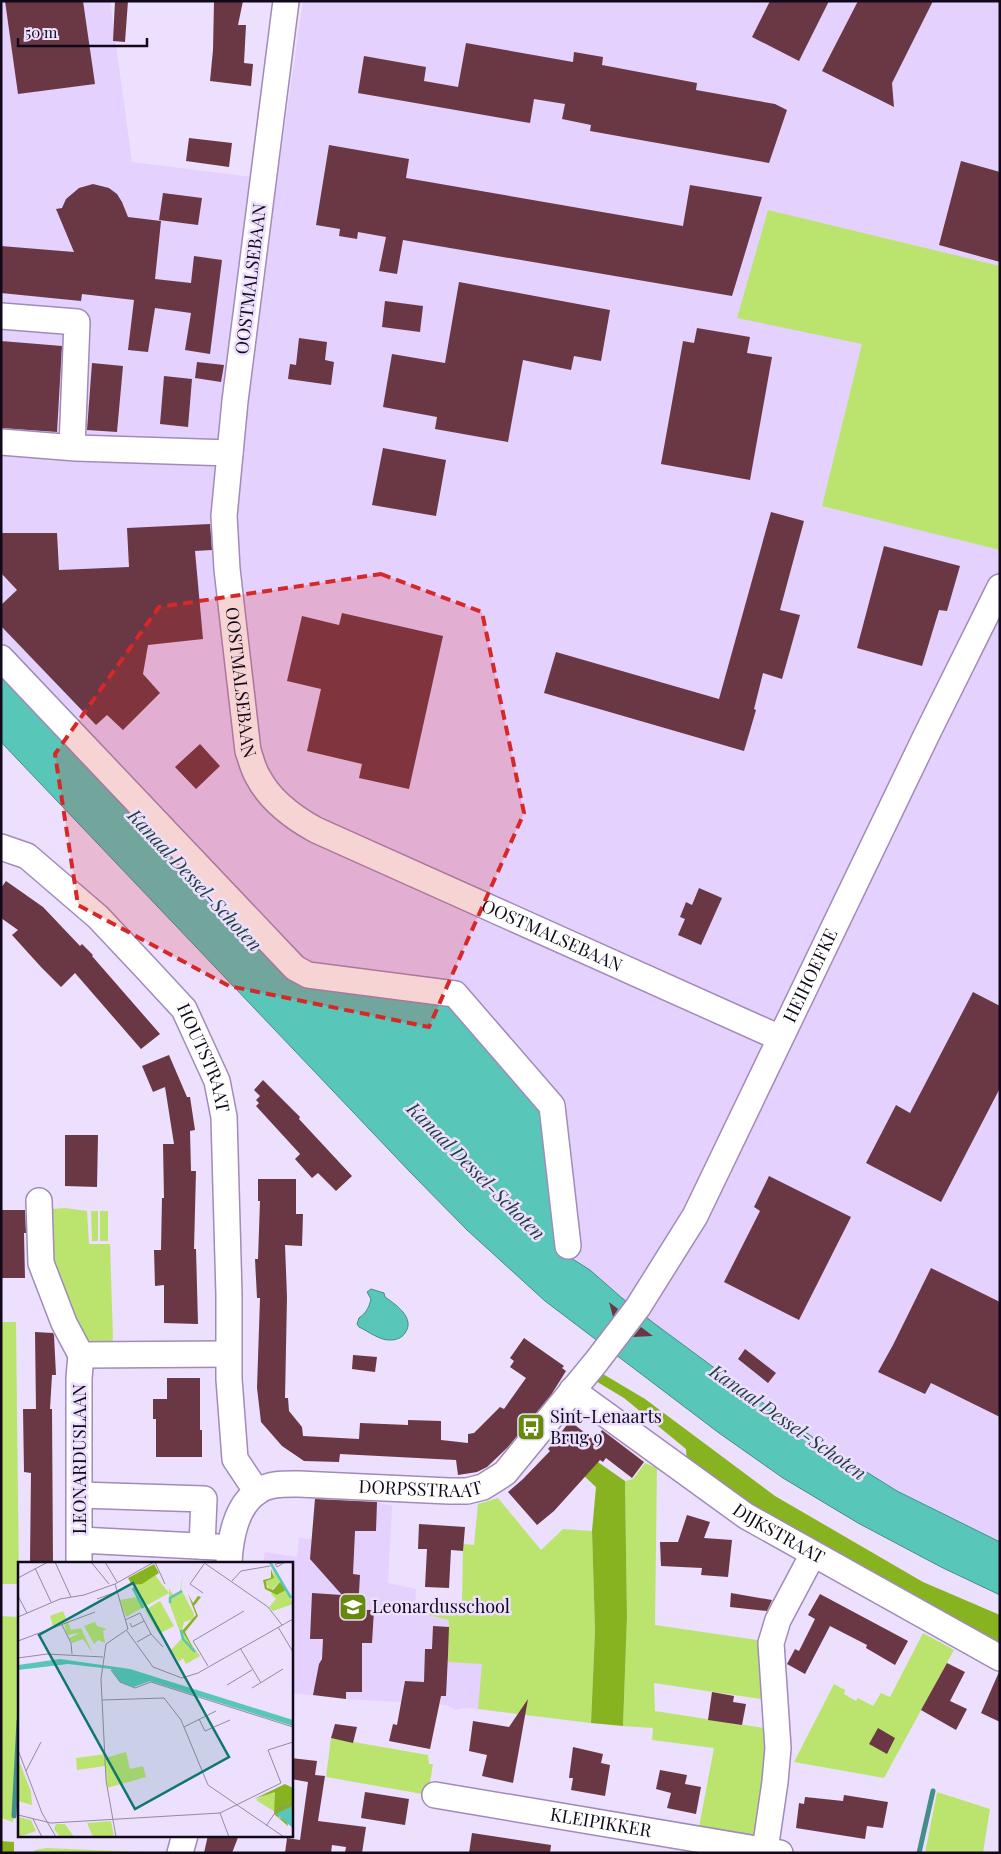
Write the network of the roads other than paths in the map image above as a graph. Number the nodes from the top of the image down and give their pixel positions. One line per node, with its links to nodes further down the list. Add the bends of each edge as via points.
1 (286, 1): 5 (street, OOSTMALSEBAAN)
2 (1, 316): 4 (street, via 77,322)
3 (1, 442): 4 (street)
4 (72, 447): 5 (street)
5 (230, 453): 9 (street, OOSTMALSEBAAN, via 224,516 227,569 248,751 258,777 271,795 288,812 316,830)
6 (1000, 587): 9 (street, HEIHOEFKE)
7 (1, 658): 11 (street, via 295,968 308,975 455,994 552,1106)
8 (1, 847): 13 (street, HOUTSTRAAT, via 27,856 98,918 153,975 184,1009 217,1081 224,1117 226,1154)
9 (780, 1038): 12 (street, HEIHOEFKE, via 695,1216 638,1307)
10 (39, 1201): 14 (street, via 41,1263 64,1323)
11 (568, 1246)
12 (602, 1353): 15 (street, DORPSSTRAAT)
13 (228, 1354): 14 (street); 16 (street, HOUTSTRAAT, via 235,1459)
14 (81, 1355): 17 (street, LEONARDUSLAAN)
15 (572, 1390): 16 (street, DORPSSTRAAT, via 505,1473 484,1486 467,1491 449,1491 299,1484 275,1485); 20 (street, DIJKSTRAAT, via 746,1516)
16 (257, 1492): 21 (street, via 243,1507 235,1525)
17 (80, 1495): 18 (street, via 204,1499); 19 (street, LEONARDUSLAAN)
18 (202, 1546): 19 (street); 21 (street)
19 (79, 1551)
20 (813, 1554): 22 (street, DIJKSTRAAT); 25 (street, KLEIPIKKER, via 778,1620 772,1638 778,1748)
21 (229, 1555)
22 (1000, 1658)
23 (435, 1795): 25 (street, KLEIPIKKER)
24 (185, 1836): 26 (street)
25 (772, 1851)
26 (180, 1853)

